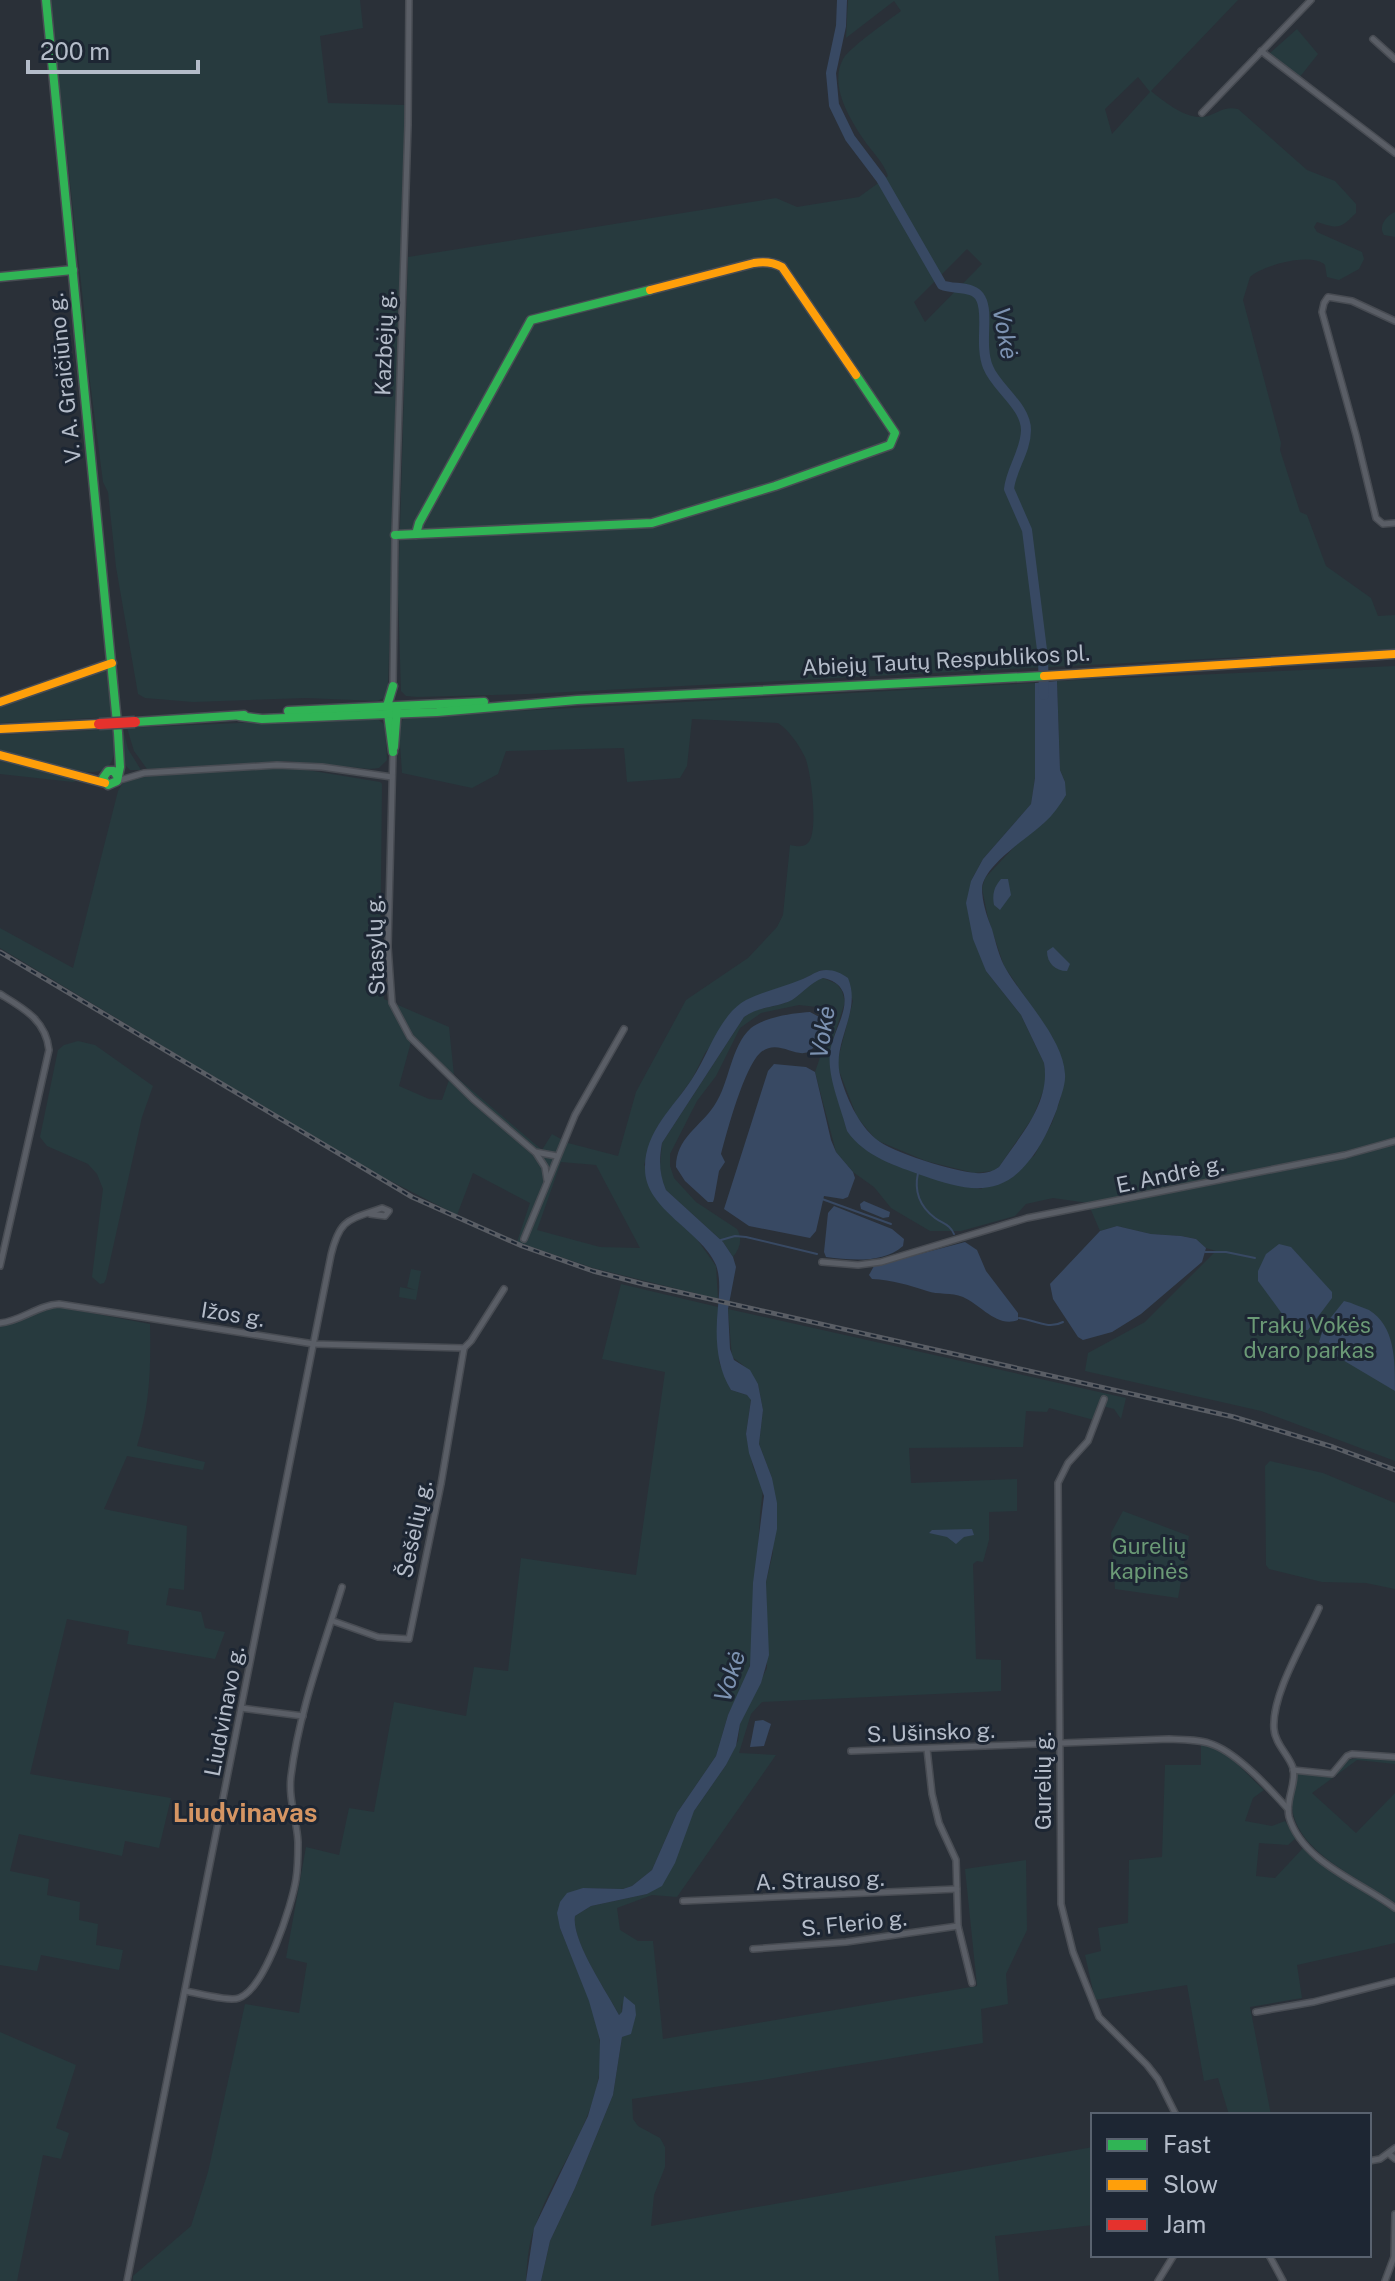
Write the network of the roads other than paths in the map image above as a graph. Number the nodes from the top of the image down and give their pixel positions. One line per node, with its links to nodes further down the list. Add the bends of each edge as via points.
1 (46, 0): 9 (main road, V. A. Graičiūno g.)
2 (409, 0): 14 (street, Kazbėjų g.)
3 (1311, 0): 5 (street)
4 (1373, 39): 6 (street)
5 (1261, 51): 7 (street); 8 (street)
6 (1395, 59)
7 (1202, 113)
8 (1395, 153)
9 (73, 270): 10 (main road); 16 (main road, V. A. Graičiūno g.)
10 (0, 277)
11 (1395, 321): 12 (street, via 1352,301 1328,297 1322,312 1376,518 1383,524)
12 (1395, 523)
13 (416, 534): 13 (main road, via 531,320 764,261 782,267 895,433 890,445 663,521); 14 (main road)
14 (395, 535): 17 (street, Kazbėjų g.)
15 (1395, 656): 19 (main road, Abiejų Tautų Respublikos pl.)
16 (112, 663): 18 (main road); 23 (main road, V. A. Graičiūno g., via 119,752)
17 (393, 686): 19 (main road)
18 (0, 702)
19 (393, 710): 20 (main road, Abiejų Tautų Respublikos pl., bridge); 21 (main road)
20 (0, 729)
21 (393, 752): 24 (street, Stasylų g.)
22 (0, 755): 23 (main road)
23 (113, 776): 24 (street, via 277,765)
24 (392, 777): 28 (street, Stasylų g., via 392,1003 422,1050)
25 (0, 994): 34 (street, via 40,1023 49,1050)
26 (624, 1029): 29 (street)
27 (1395, 1141): 33 (street, E. Andrė g., via 1036,1216 867,1264)
28 (535, 1152): 29 (street); 30 (street)
29 (557, 1156): 30 (street)
30 (547, 1180): 32 (street)
31 (370, 1214): 37 (street, Liudvinavo g., via 337,1231)
32 (524, 1239)
33 (822, 1262)
34 (0, 1266)
35 (504, 1289): 38 (street)
36 (0, 1323): 37 (street, Ižos g., via 59,1304)
37 (314, 1344): 38 (street, Ižos g.); 43 (street, Liudvinavo g.)
38 (464, 1348): 42 (street, Šešėlių g., via 409,1639 378,1637)
39 (1104, 1399): 45 (street, Gurelių g., via 1088,1441 1058,1483)
40 (342, 1587): 42 (street)
41 (1319, 1608): 49 (street, via 1288,1672 1275,1720 1274,1733)
42 (333, 1621): 44 (street)
43 (241, 1708): 44 (street); 60 (street, Liudvinavo g.)
44 (303, 1716): 60 (street, via 290,1789 298,1835 297,1874 273,1953 264,1972 236,2000)
45 (1060, 1742): 46 (street, S. Ušinsko g.); 51 (street, S. Ušinsko g., via 1211,1743); 62 (street, Gurelių g., via 1061,1904 1073,1952 1099,2017 1147,2065)
46 (927, 1749): 47 (street, S. Ušinsko g.); 53 (street, via 939,1823 956,1860)
47 (851, 1751)
48 (1395, 1757): 49 (street, via 1352,1754 1332,1774)
49 (1293, 1770): 50 (street)
50 (1289, 1793): 51 (street, via 1282,1791); 52 (street)
51 (1277, 1797): 52 (street, S. Ušinsko g.)
52 (1288, 1809): 55 (street, S. Ušinsko g., via 1295,1831 1314,1853)
53 (957, 1889): 54 (street, A. Strauso g.); 56 (street)
54 (683, 1901)
55 (1395, 1908)
56 (958, 1926): 57 (street, S. Flerio g.); 59 (street)
57 (753, 1949)
58 (1395, 1981): 61 (street)
59 (972, 1983)
60 (185, 1991): 72 (street, Liudvinavo g.)
61 (1256, 2012)
62 (1175, 2113)
63 (1395, 2148): 64 (street)
64 (1389, 2154): 65 (street); 66 (street)
65 (1395, 2159)
66 (1371, 2160)
67 (1395, 2214): 70 (street)
68 (1173, 2257): 73 (street)
69 (1270, 2257): 74 (street)
70 (1394, 2257): 71 (street); 75 (street)
71 (1395, 2269)
72 (127, 2281)
73 (1158, 2281)
74 (1283, 2281)
75 (1385, 2281)

